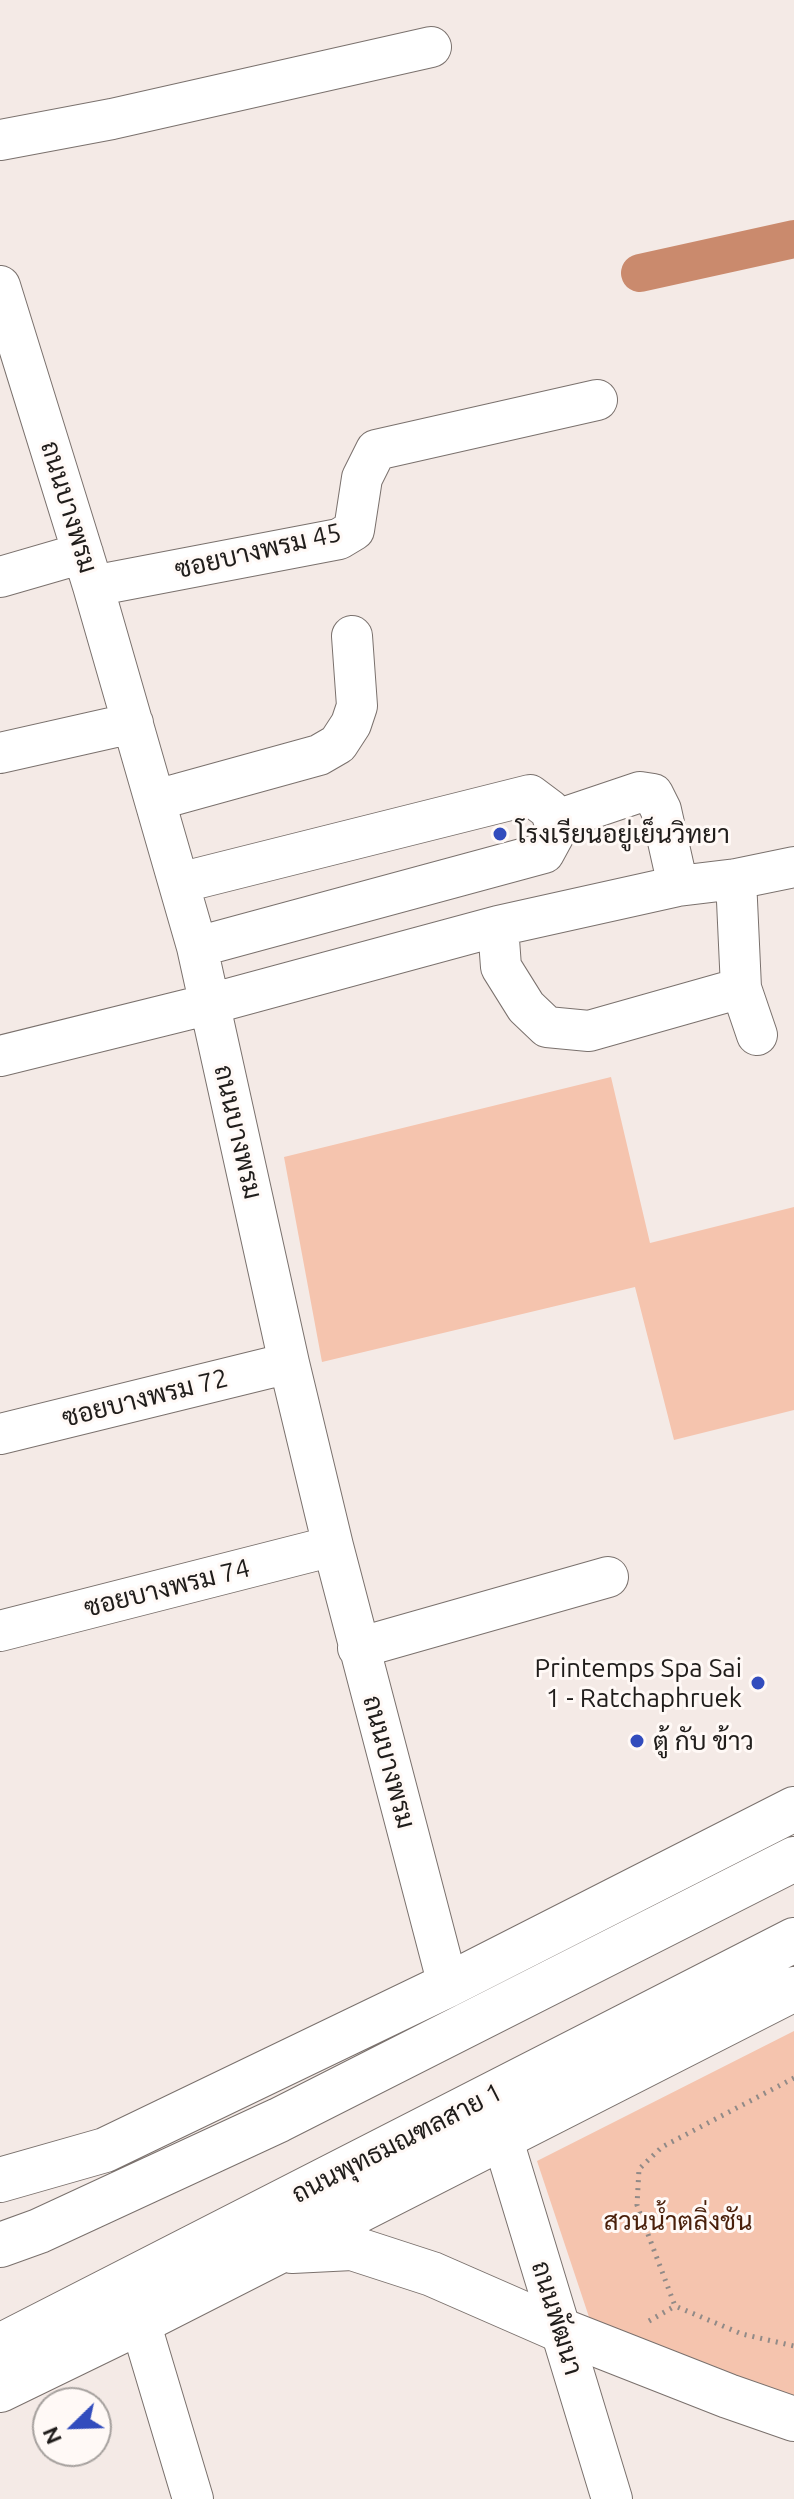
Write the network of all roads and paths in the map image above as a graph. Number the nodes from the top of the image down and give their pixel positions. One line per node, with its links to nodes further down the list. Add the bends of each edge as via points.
1 (431, 47): 2 (street)
2 (0, 140)
3 (0, 286): 4 (street, ถนนบางพรม)
4 (11, 356): 7 (street, ถนนบางพรม)
5 (597, 400): 7 (street, ซอยบางพรม 45, via 376,450 362,478 354,530 339,539)
6 (0, 555): 7 (street)
7 (85, 557): 8 (street); 10 (street, ถนนบางพรม)
8 (0, 577)
9 (352, 636): 12 (street, via 357,706 338,744 319,755)
10 (133, 723): 11 (street); 12 (street, ถนนบางพรม)
11 (0, 753)
12 (156, 800): 16 (street, ถนนบางพรม)
13 (554, 821): 16 (street, via 550,810 530,795); 17 (street, via 640,792 653,794); 19 (street, via 556,831 544,853)
14 (794, 867): 15 (street)
15 (736, 879): 17 (street); 20 (street)
16 (179, 883): 19 (street, ถนนบางพรม)
17 (678, 886): 18 (street)
18 (498, 926): 20 (street, via 501,967 526,1007 547,1027 589,1031); 21 (street)
19 (197, 947): 21 (street, ถนนบางพรม)
20 (741, 988): 22 (street)
21 (210, 1004): 23 (street); 24 (street, ถนนบางพรม)
22 (757, 1035)
23 (0, 1056)
24 (289, 1363): 25 (street, ซอยบางพรม 72); 26 (street, ถนนบางพรม)
25 (0, 1434)
26 (333, 1546): 28 (street, ซอยบางพรม 74); 29 (street, ถนนบางพรม)
27 (608, 1577): 29 (street)
28 (0, 1631)
29 (358, 1648): 35 (street, ถนนบางพรม)
30 (794, 1790): 32 (main road)
31 (794, 1809): 32 (main road)
32 (725, 1844): 35 (main road)
33 (794, 1859): 42 (main road, via 279,2120)
34 (794, 1940): 47 (main road, ถนนพุทธมณฑลสาย 1)
35 (448, 1985): 39 (main road)
36 (794, 1989): 38 (main road)
37 (794, 2078): 48 (path, via 662,2147 639,2169 637,2205 675,2306 742,2334)
38 (502, 2137): 43 (main road); 46 (street, ถนนพัฒนา)
39 (105, 2150): 40 (main road); 41 (main road)
40 (0, 2180)
41 (0, 2215)
42 (0, 2245)
43 (279, 2251): 44 (main road); 46 (main road, via 352,2248 432,2274)
44 (198, 2293): 45 (main road); 47 (main road)
45 (140, 2322): 49 (main road); 51 (street)
46 (560, 2330): 50 (main road); 52 (street, ถนนพัฒนา)
47 (18, 2337)
48 (794, 2346)
49 (0, 2390)
50 (794, 2419)
51 (193, 2499)
52 (612, 2499)

